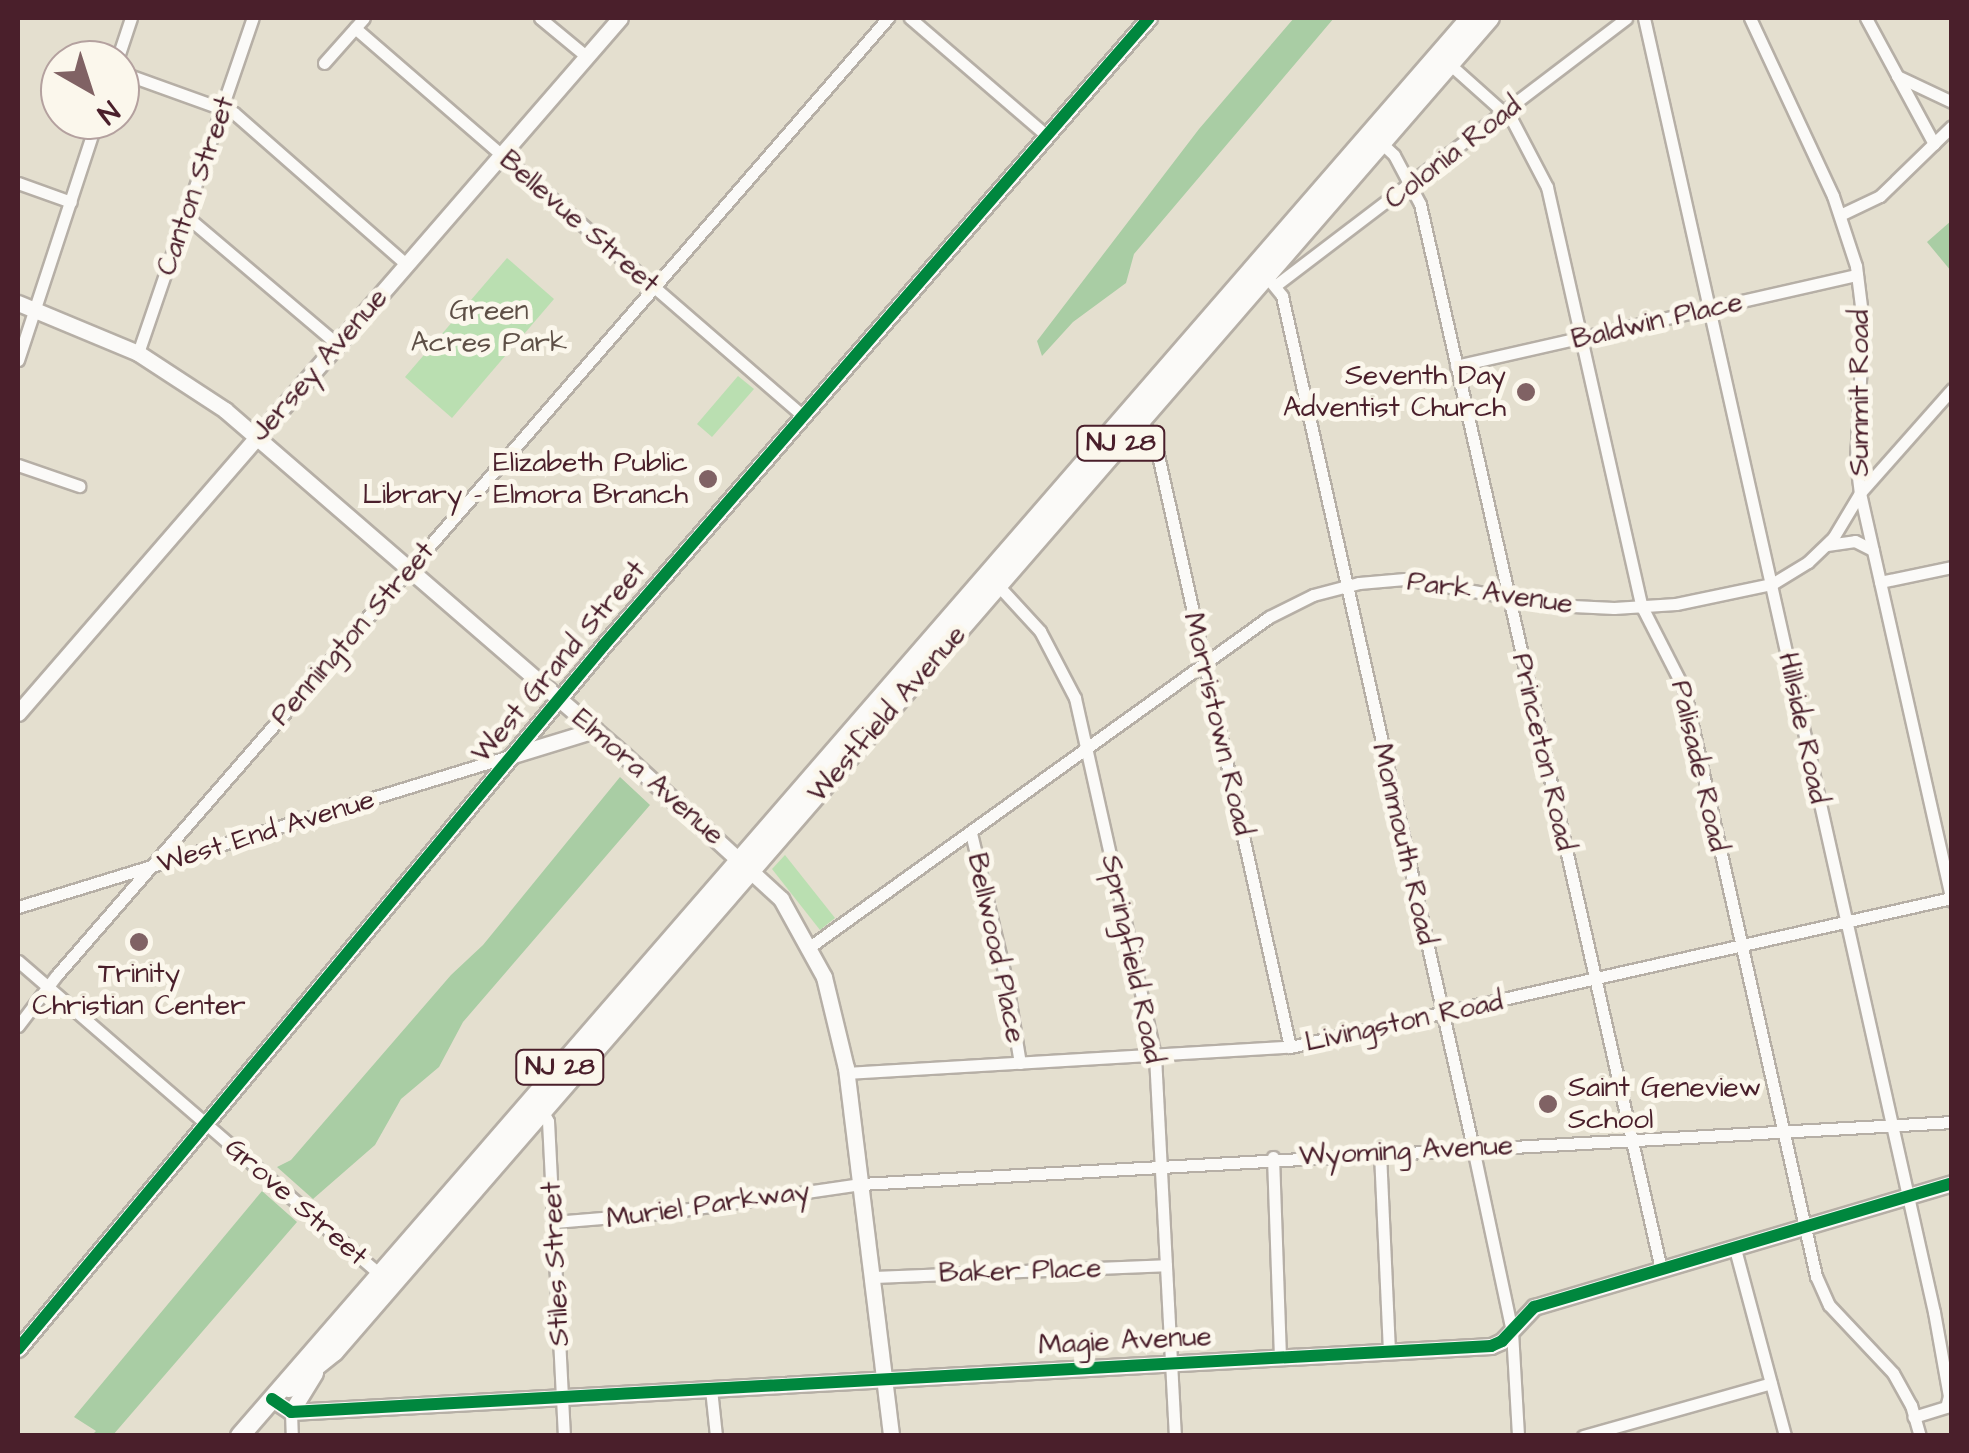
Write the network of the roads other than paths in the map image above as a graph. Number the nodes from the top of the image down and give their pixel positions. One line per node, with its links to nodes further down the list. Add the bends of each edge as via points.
1 (253, 18): 20 (street, Canton Street)
2 (540, 18): 14 (street)
3 (620, 18): 14 (street, Jersey Avenue)
4 (888, 18): 36 (street, Pennington Street)
5 (910, 18): 23 (street)
6 (1150, 18): 23 (street, West Grand Street)
7 (1470, 18): 15 (main road, Westfield Avenue / NJ 28)
8 (1490, 18): 15 (main road, Westfield Avenue / NJ 28)
9 (1626, 18): 21 (street, Colonia Road)
10 (1644, 18): 38 (street, Hillside Road)
11 (1750, 18): 31 (street, Summit Road)
12 (1866, 18): 17 (street)
13 (360, 22): 16 (street); 27 (street, Bellevue Street)
14 (586, 56): 27 (street, Jersey Avenue)
15 (1444, 59): 21 (street, Palisade Road); 24 (main road, Westfield Avenue / NJ 28)
16 (324, 62)
17 (1896, 76): 19 (street); 26 (street)
18 (140, 79): 20 (street)
19 (1952, 102)
20 (222, 108): 32 (street, Canton Street); 33 (street)
21 (1506, 113): 29 (street, Colonia Road); 40 (street, Palisade Road, via 1547,187)
22 (1952, 126): 26 (street)
23 (1046, 135): 46 (street, West Grand Street)
24 (1376, 138): 29 (street, Princeton Road); 35 (main road, Westfield Avenue / NJ 28)
25 (91, 140): 30 (street)
26 (1934, 144): 31 (street, via 1880,196)
27 (502, 154): 33 (street, Jersey Avenue); 36 (street, Bellevue Street)
28 (18, 183): 30 (street)
29 (1412, 185): 35 (street, Colonia Road); 44 (street, Princeton Road)
30 (71, 202): 39 (street)
31 (1840, 215): 34 (street, Summit Road)
32 (186, 216): 41 (street); 42 (street, Canton Street)
33 (406, 264): 41 (street, Jersey Avenue)
34 (1857, 274): 38 (street, Baldwin Place); 51 (street, Summit Road)
35 (1266, 275): 47 (main road, Westfield Avenue / NJ 28); 59 (street, Monmouth Road)
36 (654, 287): 46 (street, Bellevue Street); 55 (street, Pennington Street)
37 (18, 303): 39 (street, Elmora Avenue)
38 (1710, 309): 40 (street, Baldwin Place); 58 (street, Hillside Road)
39 (36, 310): 42 (street, Elmora Avenue); 43 (street)
40 (1582, 338): 44 (street, Baldwin Place); 61 (street, Palisade Road)
41 (337, 344): 48 (street, Jersey Avenue)
42 (138, 353): 48 (street, Elmora Avenue)
43 (18, 360)
44 (1456, 366): 60 (street, Princeton Road)
45 (1950, 394): 51 (street, Park Avenue)
46 (803, 416): 63 (street, West Grand Street)
47 (1135, 416): 56 (main road, Westfield Avenue / NJ 28); 62 (street, Morristown Road, via 1154,437)
48 (256, 437): 55 (street, Elmora Avenue); 64 (street, Jersey Avenue)
49 (18, 466): 50 (street)
50 (80, 486)
51 (1860, 492): 52 (street, Park Avenue); 53 (street, Summit Road)
52 (1824, 548): 53 (street, via 1846,540); 58 (street, Park Avenue)
53 (1873, 550): 57 (street, Summit Road)
54 (1952, 566): 57 (street)
55 (409, 570): 63 (street, Elmora Avenue); 70 (street, Pennington Street)
56 (993, 580): 66 (street, Springfield Road, via 1024,610 1059,663); 69 (main road, Westfield Avenue / NJ 28)
57 (1880, 582): 71 (street, Summit Road)
58 (1772, 584): 61 (street, Park Avenue); 73 (street, Hillside Road)
59 (1346, 585): 60 (street, Park Avenue, via 1416,580); 62 (street, Park Avenue, via 1290,605); 79 (street, Monmouth Road)
60 (1508, 597): 61 (street, Park Avenue, via 1568,607); 77 (street, Princeton Road)
61 (1642, 607): 74 (street, Palisade Road, via 1684,689)
62 (1205, 664): 66 (street, Park Avenue); 81 (street, Morristown Road)
63 (559, 699): 65 (street, Elmora Avenue); 67 (street, West Grand Street)
64 (18, 712)
65 (595, 730): 67 (street); 69 (street, Elmora Avenue)
66 (1086, 749): 68 (street, Park Avenue); 82 (street, Springfield Road)
67 (513, 755): 70 (street, West End Avenue); 87 (street, West Grand Street)
68 (971, 833): 75 (street, Park Avenue); 83 (street, Bellwood Place)
69 (747, 864): 75 (street, Elmora Avenue, via 787,906); 85 (main road, Westfield Avenue / NJ 28)
70 (150, 869): 72 (street, West End Avenue); 78 (street, Pennington Street)
71 (1951, 900): 73 (street, Livingston Road)
72 (18, 906)
73 (1844, 922): 74 (street, Livingston Road); 88 (street, Hillside Road)
74 (1740, 945): 77 (street, Livingston Road); 89 (street, Palisade Road)
75 (811, 946): 84 (street, Elmora Avenue, via 833,1005)
76 (18, 961): 78 (street, Grove Street)
77 (1594, 981): 79 (street, Livingston Road); 90 (street, Princeton Road)
78 (47, 987): 80 (street, Pennington Street); 87 (street, Grove Street)
79 (1442, 1014): 81 (street, Livingston Road); 91 (street, Monmouth Road)
80 (18, 1026)
81 (1290, 1047): 82 (street, Livingston Road)
82 (1155, 1056): 83 (street, Livingston Road); 94 (street, Springfield Road)
83 (1020, 1063): 84 (street, Livingston Road)
84 (846, 1073): 96 (street, Elmora Avenue)
85 (538, 1105): 98 (street, Stiles Street, via 548,1121); 104 (main road, Westfield Avenue / NJ 28)
86 (1952, 1122): 88 (street, Wyoming Avenue)
87 (206, 1124): 104 (street, Grove Street); 106 (street, West Grand Street)
88 (1892, 1126): 89 (street, Wyoming Avenue); 97 (street, Hillside Road)
89 (1783, 1130): 90 (street, Wyoming Avenue); 99 (street, Palisade Road)
90 (1630, 1141): 91 (street, Wyoming Avenue); 102 (street, Princeton Road)
91 (1473, 1148): 92 (street, Wyoming Avenue); 105 (street, Monmouth Road)
92 (1380, 1153): 93 (street, Wyoming Avenue); 107 (street)
93 (1273, 1157): 94 (street, Wyoming Avenue); 109 (street)
94 (1161, 1163): 96 (street, Wyoming Avenue); 101 (street, Springfield Road)
95 (1952, 1183): 97 (street, Magie Avenue)
96 (861, 1184): 98 (street, Muriel Parkway); 103 (street, Elmora Avenue)
97 (1911, 1196): 99 (street, Magie Avenue); 117 (street, Hillside Road, via 1950,1396 1946,1407)
98 (554, 1222): 114 (street, Stiles Street)
99 (1805, 1228): 100 (street, Magie Avenue); 117 (street, Palisade Road, via 1829,1306 1893,1374)
100 (1735, 1249): 102 (street, Magie Avenue); 112 (street)
101 (1166, 1265): 103 (street, Baker Place); 110 (street, Springfield Road)
102 (1661, 1269): 105 (street, Magie Avenue, via 1534,1306)
103 (873, 1278): 111 (street, Elmora Avenue)
104 (386, 1280): 108 (main road, Westfield Avenue / NJ 28); 115 (main road, Westfield Avenue / NJ 28)
105 (1512, 1331): 107 (street, Magie Avenue, via 1490,1346); 124 (street, Monmouth Road)
106 (18, 1349)
107 (1389, 1351): 109 (street, Magie Avenue)
108 (334, 1352): 115 (main road, Westfield Avenue / NJ 28); 116 (street)
109 (1280, 1358): 110 (street, Magie Avenue)
110 (1172, 1363): 111 (street, Magie Avenue); 123 (street, Springfield Road)
111 (886, 1377): 113 (street, Magie Avenue); 122 (street, Elmora Avenue)
112 (1771, 1383): 125 (street); 126 (street)
113 (711, 1389): 114 (street, Magie Avenue); 121 (street)
114 (562, 1396): 116 (street, Magie Avenue); 120 (street, Stiles Street)
115 (272, 1398): 116 (street); 118 (main road, Westfield Avenue / NJ 28)
116 (291, 1412): 119 (street)
117 (1914, 1417): 127 (street, Palisade Road)
118 (240, 1436)
119 (292, 1436)
120 (564, 1436)
121 (716, 1436)
122 (892, 1436)
123 (1175, 1436)
124 (1518, 1436)
125 (1582, 1436)
126 (1786, 1436)
127 (1920, 1436)

